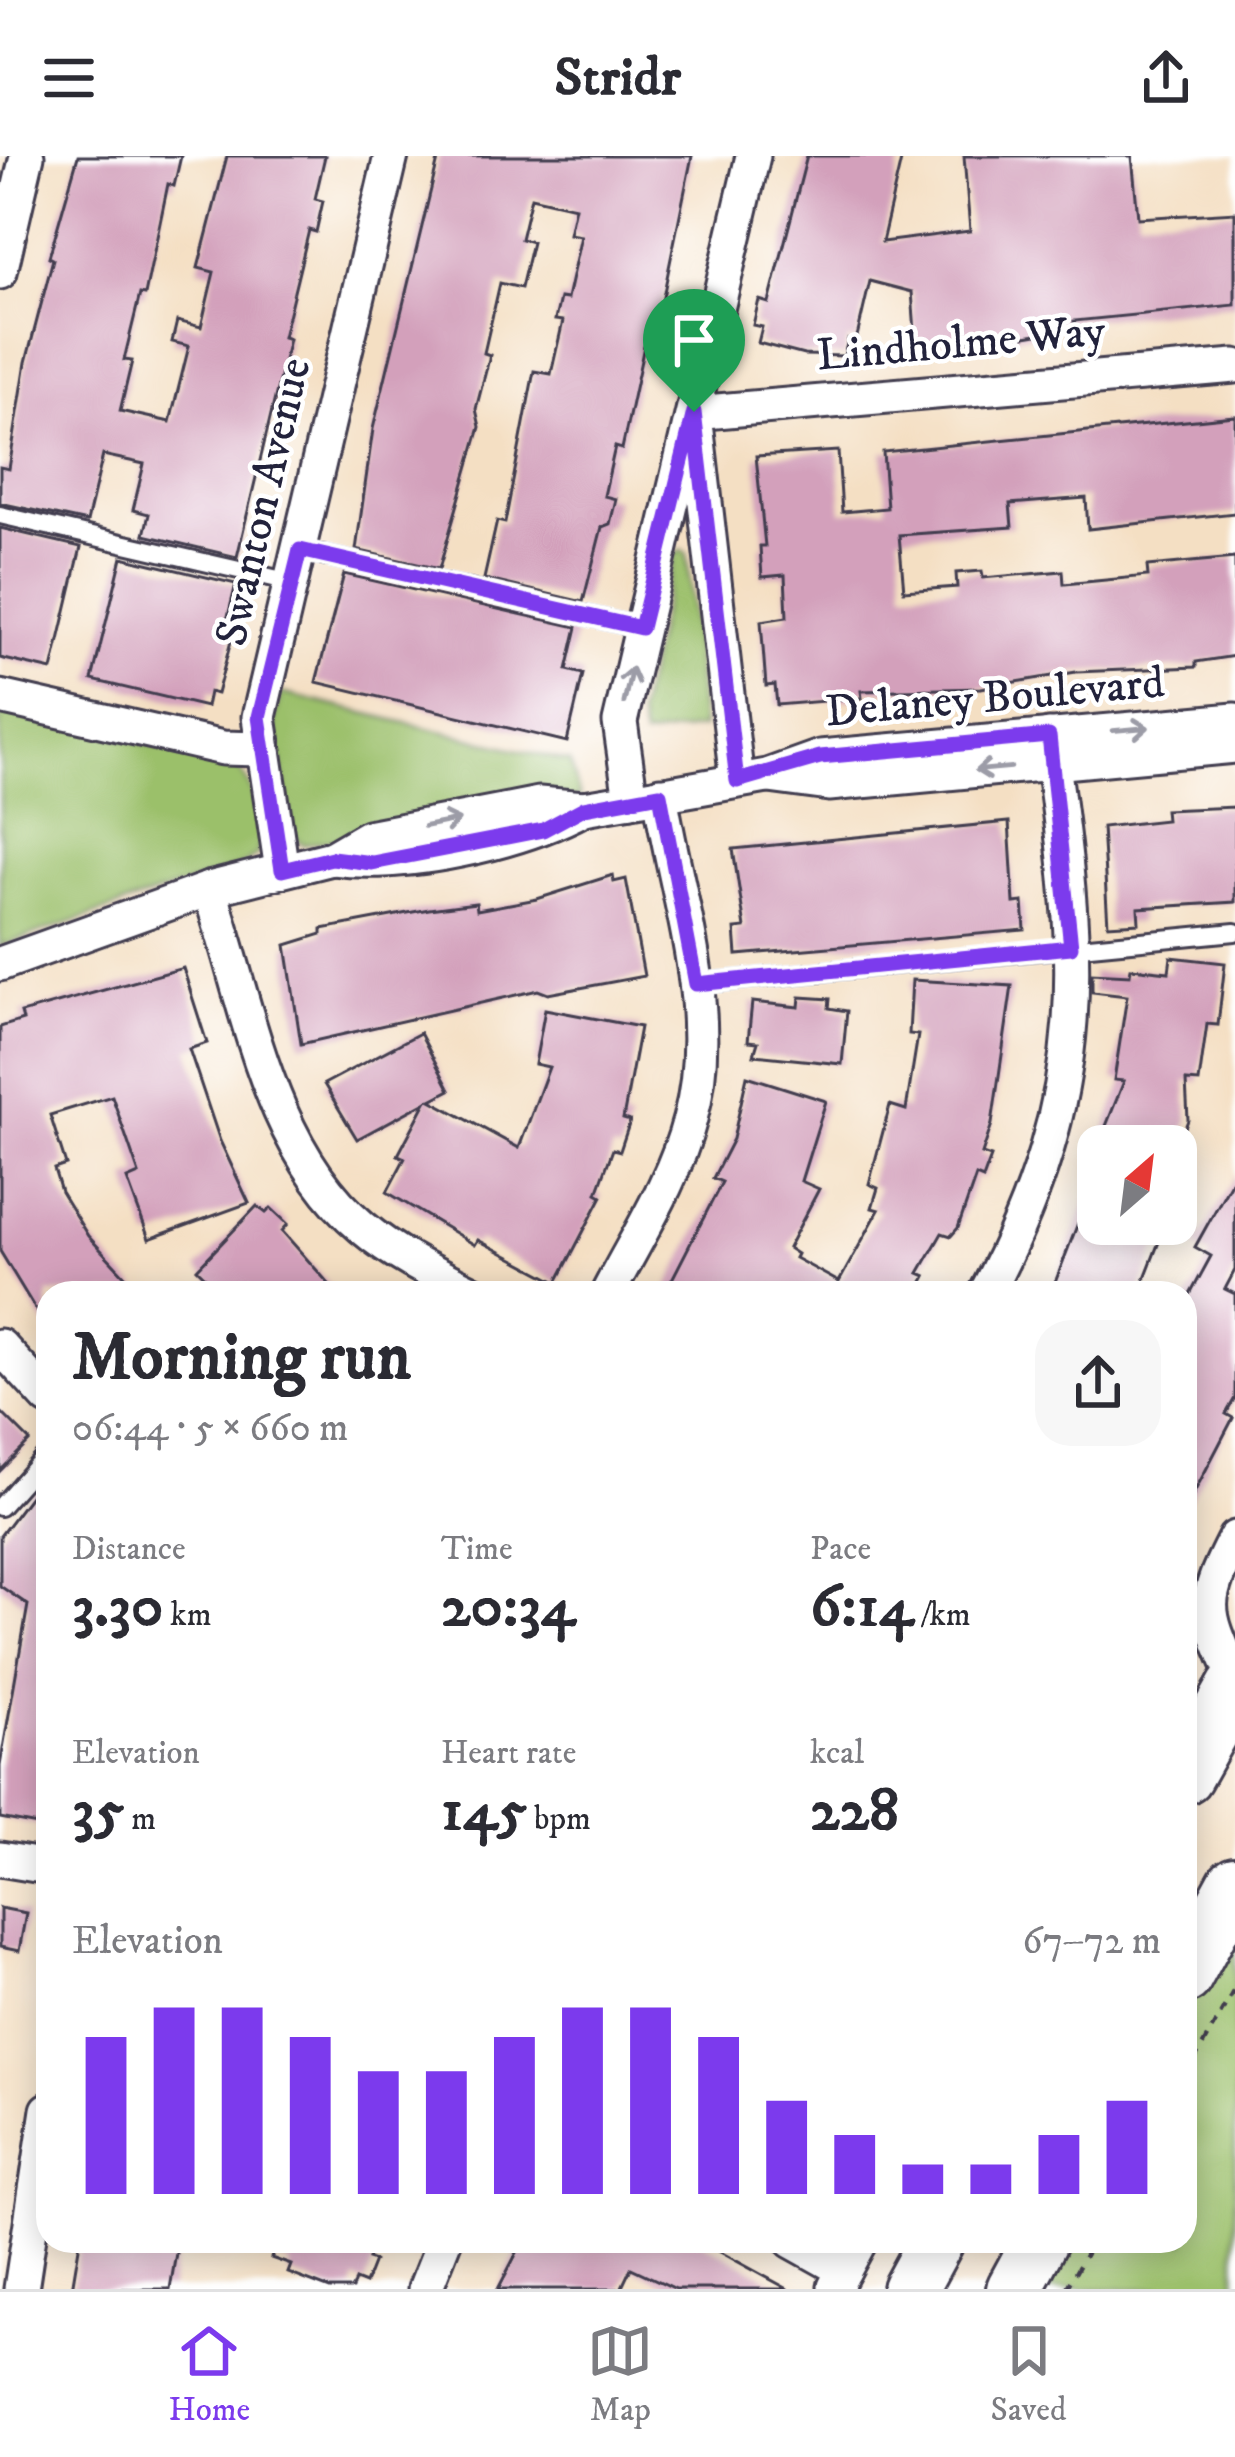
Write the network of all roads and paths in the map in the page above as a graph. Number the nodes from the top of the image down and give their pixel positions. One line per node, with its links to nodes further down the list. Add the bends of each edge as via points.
1 (27, 156): 4 (street)
2 (391, 156): 10 (street, Swanton Avenue)
3 (753, 156): 6 (street)
4 (0, 272)
5 (1235, 366): 6 (street, Lindholme Way)
6 (694, 412): 8 (street); 9 (street)
7 (0, 515): 10 (lane)
8 (665, 526): 9 (street); 11 (street)
9 (708, 527): 17 (street)
10 (295, 566): 11 (lane); 15 (street, Swanton Avenue, via 259,717)
11 (641, 628): 18 (street, one-way to 11, via 620,722)
12 (0, 697): 15 (street, via 223,748)
13 (1235, 720): 16 (street, Delaney Boulevard, one-way to 13)
14 (1235, 746): 16 (street, Delaney Boulevard)
15 (260, 749): 19 (street, Swanton Avenue)
16 (1051, 750): 17 (street, Delaney Boulevard, via 820,757); 22 (street)
17 (752, 778): 18 (street, Delaney Boulevard)
18 (646, 797): 19 (street, Delaney Boulevard, via 584,808 543,830 372,863 332,858); 24 (street)
19 (282, 870): 20 (street, Delaney Boulevard)
20 (209, 889): 23 (street, Delaney Boulevard); 25 (street, via 278,1106 312,1169 361,1226)
21 (1235, 932): 22 (lane)
22 (1071, 947): 24 (lane); 27 (street, via 1072,1027 1054,1138)
23 (0, 964)
24 (696, 984): 26 (street, via 701,1054 690,1121)
25 (448, 1281)
26 (614, 1281)
27 (992, 1281)
28 (0, 1346): 29 (street)
29 (36, 1385)
30 (36, 1467): 31 (lane)
31 (0, 1507)
32 (1235, 1538): 33 (street, via 1208,1594)
33 (1235, 1678)
34 (1235, 1687): 35 (highway)
35 (1197, 1747)
36 (0, 1859): 37 (street)
37 (36, 1865)
38 (1235, 1884): 39 (highway)
39 (1197, 1954)
40 (1235, 1988): 41 (path)
41 (1197, 2056)
42 (36, 2190): 49 (street)
43 (438, 2253): 50 (street)
44 (817, 2253): 48 (street)
45 (930, 2253): 51 (highway)
46 (1034, 2253): 52 (highway)
47 (1086, 2253): 53 (path)
48 (846, 2267)
49 (21, 2289)
50 (425, 2289)
51 (910, 2289)
52 (1014, 2289)
53 (1066, 2289)

